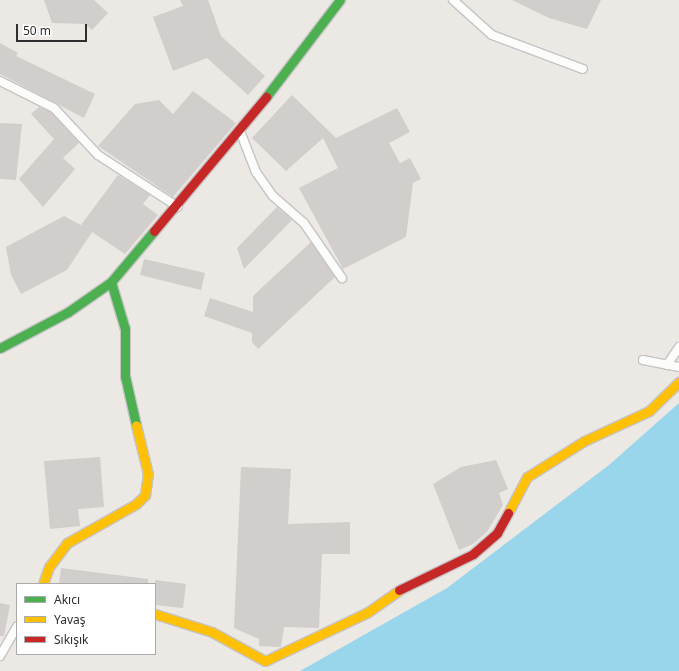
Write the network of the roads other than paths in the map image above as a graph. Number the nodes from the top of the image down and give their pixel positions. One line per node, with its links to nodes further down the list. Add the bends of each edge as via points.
1 (340, 0): 5 (street)
2 (453, 0): 3 (street, via 492,35)
3 (583, 69)
4 (0, 81): 6 (street, via 54,108 98,155)
5 (240, 132): 6 (street); 7 (street, via 256,172 273,196 304,223)
6 (178, 207): 8 (street)
7 (342, 278)
8 (111, 282): 10 (street, via 68,312); 15 (street, via 125,329 125,376 148,474 145,495 106,522 67,543 48,566)
9 (679, 347): 12 (street)
10 (0, 348)
11 (643, 360): 12 (street)
12 (667, 364): 13 (street)
13 (679, 367)
14 (679, 382): 16 (street, via 649,411 584,441 528,478 497,533 473,554 405,586 368,612 277,657 266,660 212,632)
15 (43, 583)
16 (156, 614)
17 (16, 629): 18 (street)
18 (0, 656)

